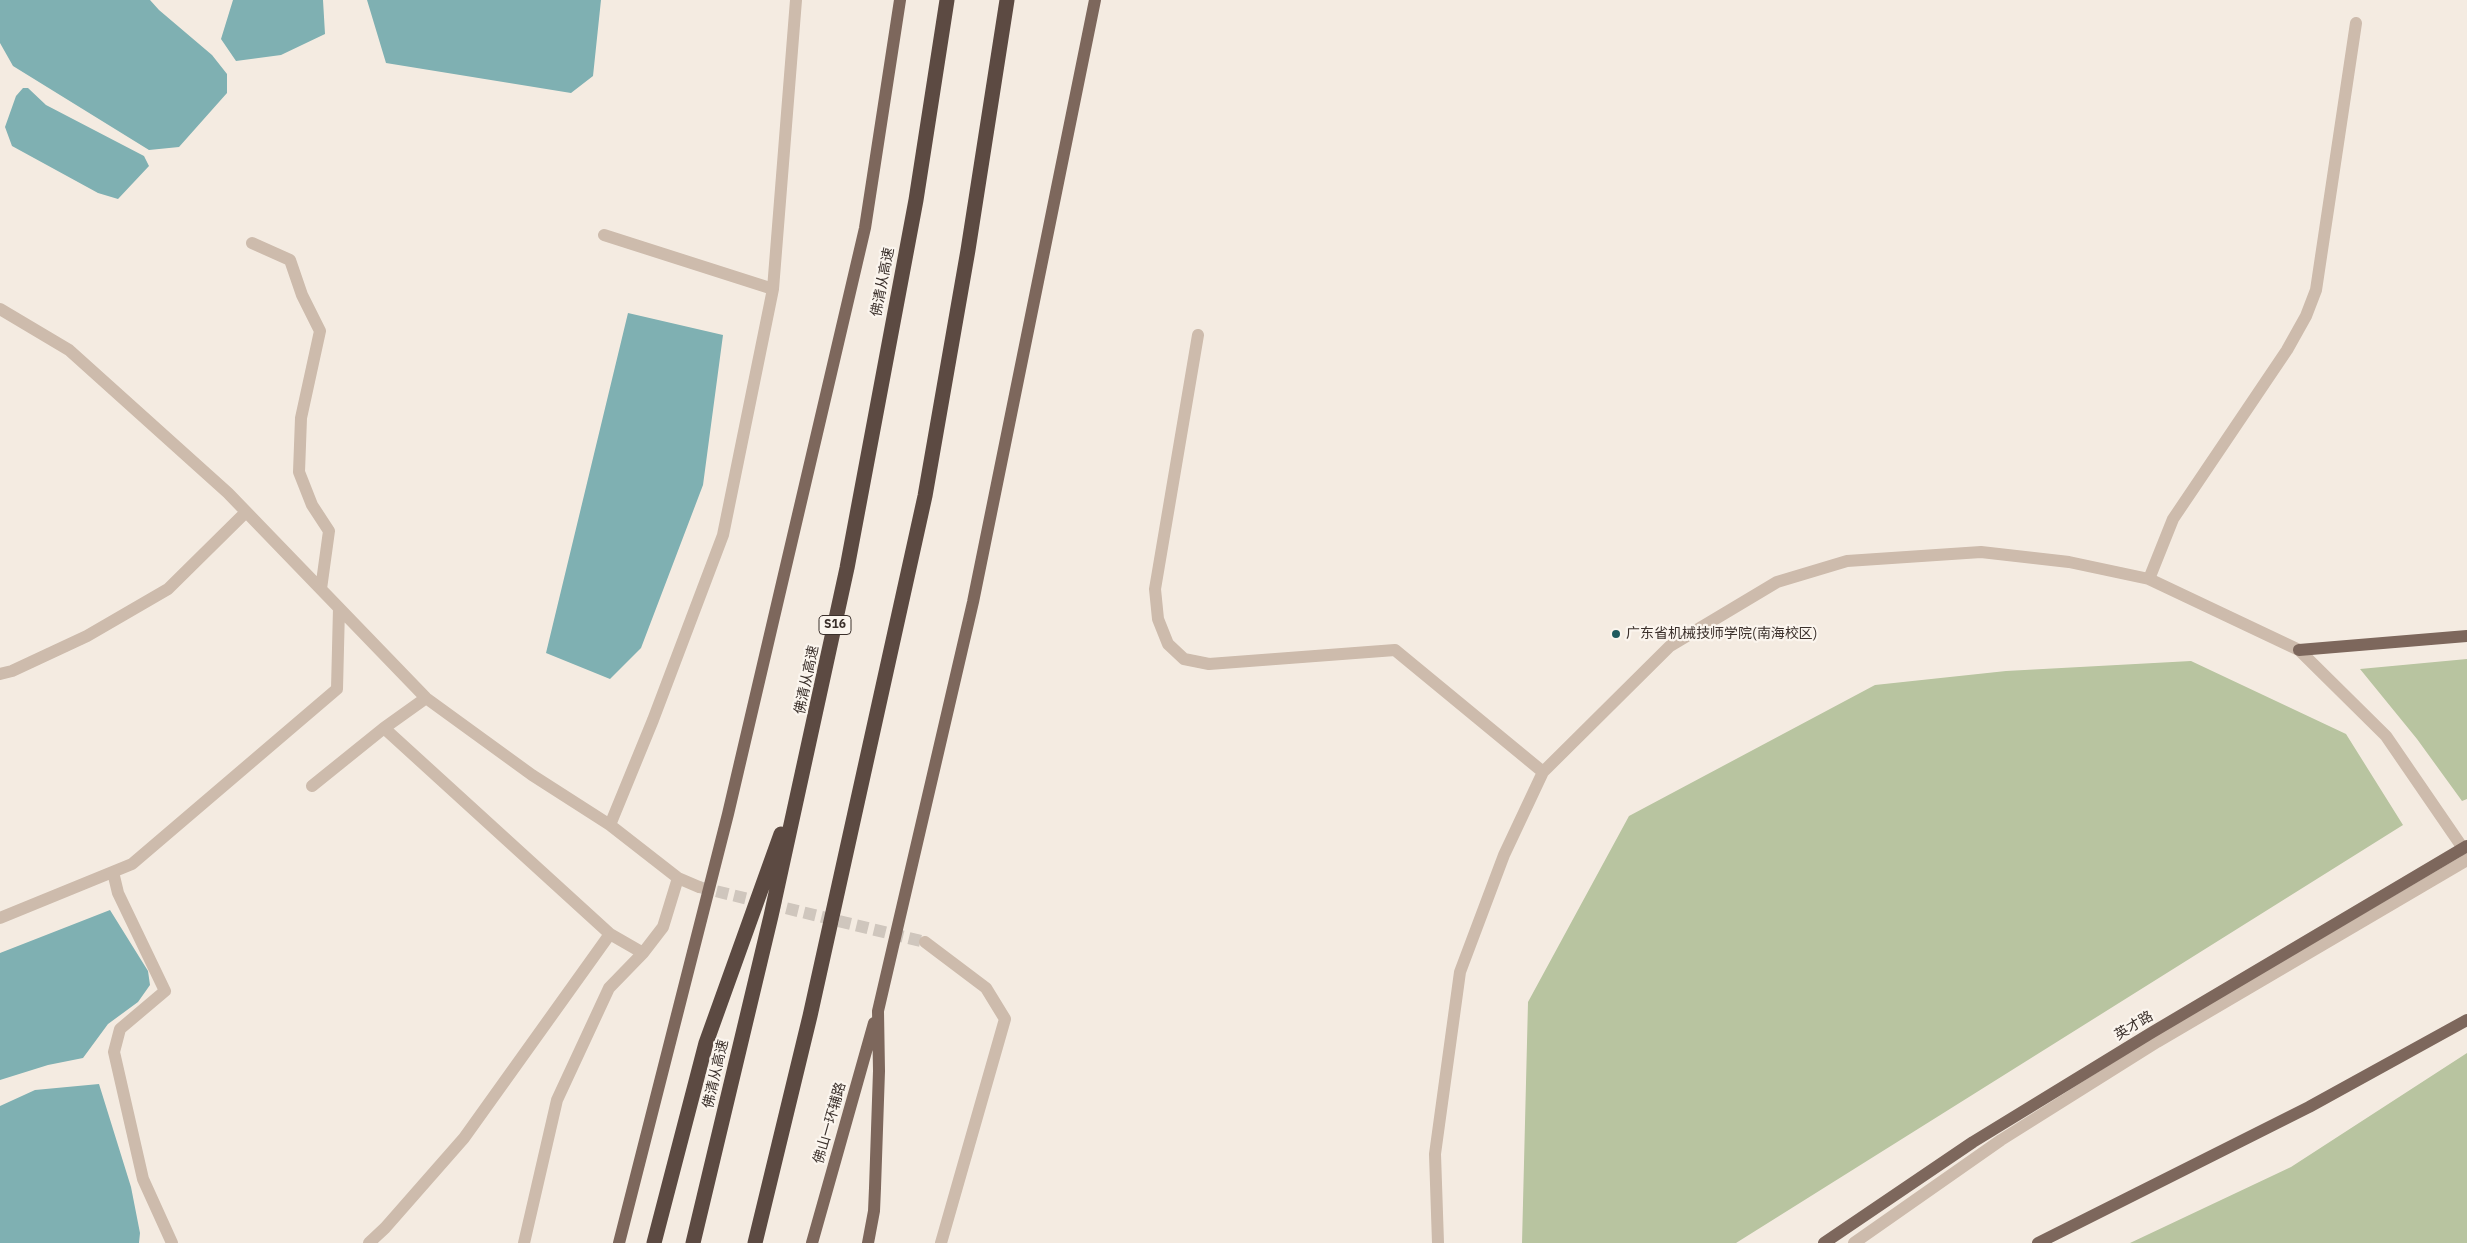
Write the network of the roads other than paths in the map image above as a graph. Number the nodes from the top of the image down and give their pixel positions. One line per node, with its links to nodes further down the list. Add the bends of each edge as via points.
1 (796, 0): 9 (street)
2 (900, 0): 38 (main road, via 865,228 728,814)
3 (947, 0): 22 (highway, 佛清从高速 / S16, via 916,200 865,476)
4 (1007, 0): 41 (highway, via 965,269 924,496 810,1016)
5 (1095, 0): 33 (main road, via 973,602)
6 (2356, 23): 13 (street, via 2316,290 2287,350 2173,519)
7 (604, 235): 9 (street)
8 (252, 243): 14 (street, via 290,260 302,295 320,331 301,418 298,472 312,505 329,531)
9 (773, 289): 24 (street, via 724,534)
10 (0, 309): 12 (street, via 69,350)
11 (1198, 335): 21 (street, via 1155,589 1158,619 1168,644 1184,659 1209,664 1395,650)
12 (246, 512): 14 (street); 18 (street, via 168,589 88,636)
13 (2149, 579): 17 (street); 21 (street, via 2069,562 1981,552 1847,561 1777,582 1670,646)
14 (321, 589): 15 (street)
15 (339, 608): 19 (street); 26 (street, via 337,689 132,864)
16 (2467, 636): 17 (main road)
17 (2299, 650): 25 (street, via 2386,736)
18 (0, 674)
19 (426, 698): 20 (street); 24 (street, via 532,775)
20 (384, 728): 23 (street); 30 (street)
21 (1543, 772): 45 (street, via 1504,855 1460,972 1435,1154)
22 (801, 781): 39 (highway, via 706,1043); 40 (highway, 佛清从高速 / S16)
23 (312, 786)
24 (610, 826): 27 (street)
25 (2466, 852): 46 (main road, 英才路, via 2151,1033 1973,1142); 47 (street, 英才路, via 2000,1140)
26 (113, 872): 29 (street); 35 (street, via 118,892 164,991 120,1029 114,1052 143,1179)
27 (678, 878): 28 (street); 32 (street, via 663,927)
28 (699, 888)
29 (0, 918)
30 (610, 934): 32 (street); 36 (street, via 464,1138)
31 (924, 942): 44 (street, via 986,988 1005,1018)
32 (643, 953): 37 (street, via 609,988 557,1100)
33 (878, 1011): 42 (main road, 佛山一环辅路); 43 (main road, via 875,1188)
34 (2467, 1020): 48 (main road, via 2309,1107)
35 (172, 1243)
36 (370, 1243)
37 (524, 1243)
38 (619, 1243)
39 (654, 1243)
40 (694, 1243)
41 (755, 1243)
42 (812, 1243)
43 (868, 1243)
44 (941, 1243)
45 (1438, 1243)
46 (1824, 1243)
47 (1854, 1243)
48 (2038, 1243)

